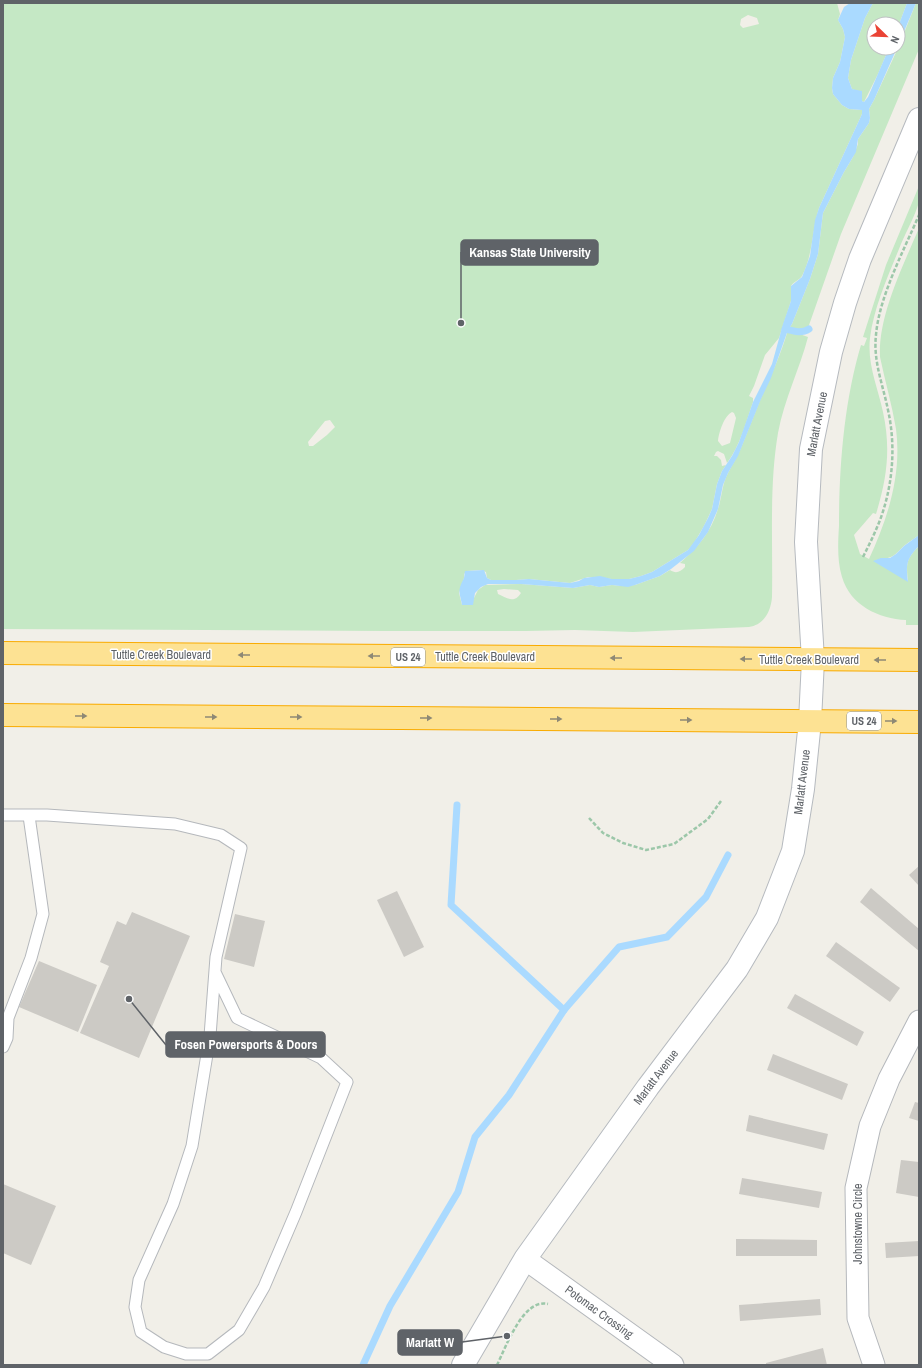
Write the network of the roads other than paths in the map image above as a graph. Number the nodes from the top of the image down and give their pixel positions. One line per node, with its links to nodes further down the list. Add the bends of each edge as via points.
1 (919, 119): 3 (street, Marlatt Avenue, via 860,259 845,303 831,352 811,449 806,542)
2 (3, 653): 3 (highway, Tuttle Creek Boulevard / US 24, one-way to 2)
3 (813, 660): 4 (highway, Tuttle Creek Boulevard / US 24, one-way to 3); 6 (street, Marlatt Avenue)
4 (919, 660)
5 (3, 715): 6 (highway, US 24, one-way to 6)
6 (810, 721): 7 (highway, US 24, one-way to 7); 13 (street, Marlatt Avenue, via 793,851 767,918 737,969 648,1087)
7 (919, 722)
8 (3, 816): 9 (lane)
9 (29, 816): 10 (lane, via 48,815 175,824 221,835 241,848 216,957); 12 (lane, via 43,914 31,958 8,1018 7,1038)
10 (215, 972): 10 (lane, via 210,1036 192,1146 173,1204 139,1280 135,1307 141,1332 164,1347 186,1354 208,1354 239,1330 264,1287 347,1082 321,1058 237,1018)
11 (919, 1021): 16 (street, Johnstowne Circle, via 889,1079 870,1126 856,1188 858,1318)
12 (3, 1048)
13 (525, 1259): 14 (street, Marlatt Avenue); 15 (street, Potomac Crossing)
14 (463, 1365)
15 (673, 1365)
16 (874, 1365)

